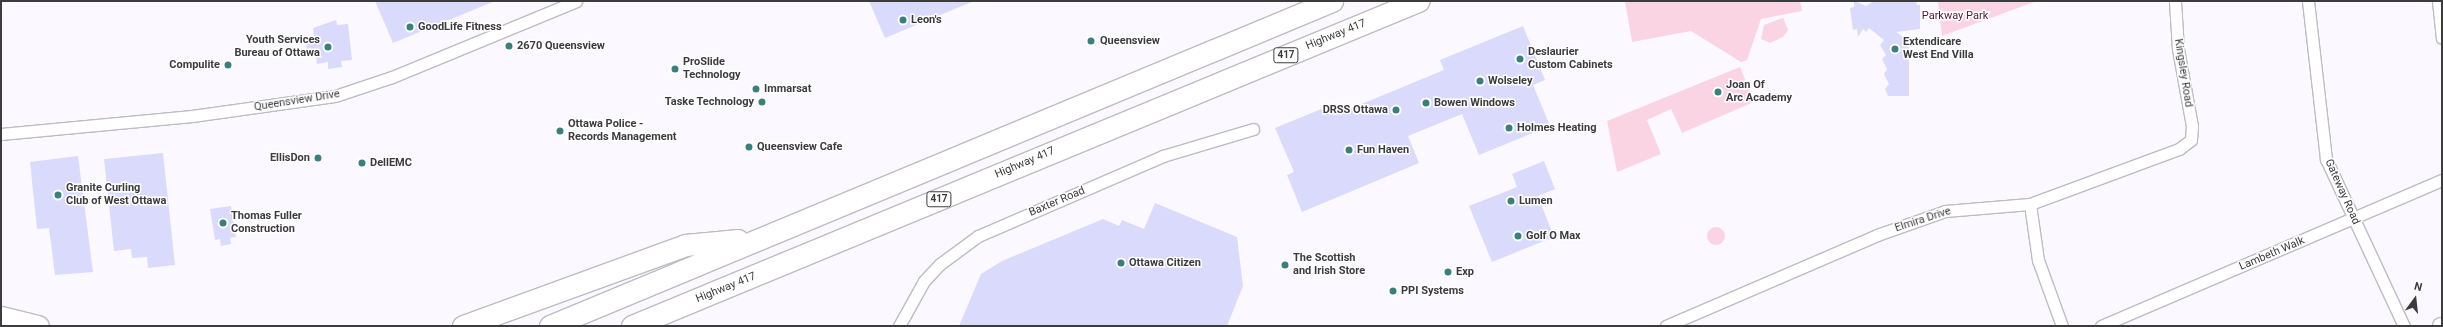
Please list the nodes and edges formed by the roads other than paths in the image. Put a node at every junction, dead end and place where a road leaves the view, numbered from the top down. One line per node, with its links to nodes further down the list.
1 (576, 1): 9 (street, Queensview Drive)
2 (1332, 1): 14 (highway)
3 (1418, 1): 15 (highway, Highway 417 / 417)
4 (2175, 1): 10 (street, Kingsley Road)
5 (2308, 1): 13 (street, Gateway Road)
6 (2438, 1): 7 (street)
7 (2442, 38)
8 (1253, 129): 22 (street, Baxter Road)
9 (1, 134)
10 (2188, 143): 12 (street, Elmira Drive)
11 (2442, 180): 13 (street, Lambeth Walk)
12 (2030, 204): 23 (street, Elmira Drive); 24 (street)
13 (2354, 220): 25 (street, Lambeth Walk); 26 (street, Gateway Road)
14 (761, 238): 18 (highway); 19 (highway)
15 (725, 289): 20 (highway, Highway 417 / 417); 21 (highway)
16 (1, 318): 17 (highway)
17 (38, 326)
18 (463, 326)
19 (550, 326)
20 (632, 326)
21 (654, 326)
22 (900, 326)
23 (1666, 326)
24 (2062, 326)
25 (2101, 326)
26 (2404, 326)

